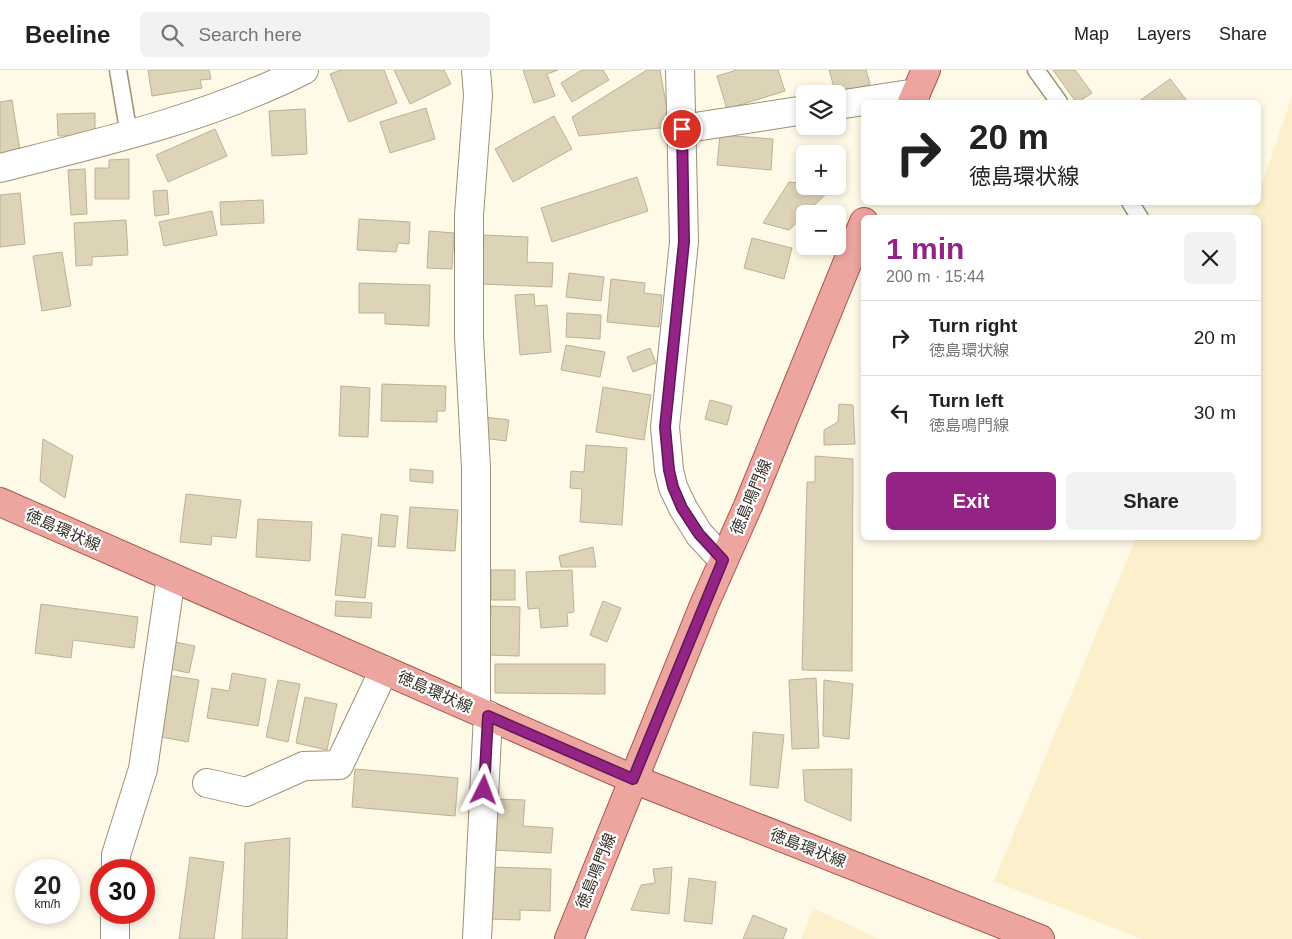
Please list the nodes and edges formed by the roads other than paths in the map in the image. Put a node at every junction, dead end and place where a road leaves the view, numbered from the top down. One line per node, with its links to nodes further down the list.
1 (118, 70): 13 (lane)
2 (304, 70): 13 (street)
3 (476, 70): 20 (street)
4 (680, 70): 12 (street)
5 (1036, 70): 9 (lane)
6 (918, 88): 8 (street)
7 (861, 100): 10 (street)
8 (862, 100)
9 (1058, 100)
10 (846, 103)
11 (796, 111): 12 (street)
12 (682, 129): 17 (street)
13 (129, 135): 14 (street)
14 (0, 168)
15 (861, 229): 17 (main road, 徳島鳴門線)
16 (0, 502): 18 (main road, 徳島環状線)
17 (723, 560): 21 (main road, 徳島鳴門線)
18 (171, 577): 19 (main road, 徳島環状線); 23 (street)
19 (384, 670): 20 (main road, 徳島環状線); 22 (street)
20 (482, 713): 21 (main road, 徳島環状線); 26 (street)
21 (633, 779): 27 (main road, 徳島鳴門線); 28 (main road, 徳島環状線)
22 (207, 783)
23 (116, 859)
24 (115, 924): 25 (street)
25 (115, 939)
26 (477, 939)
27 (569, 939)
28 (1040, 939)

